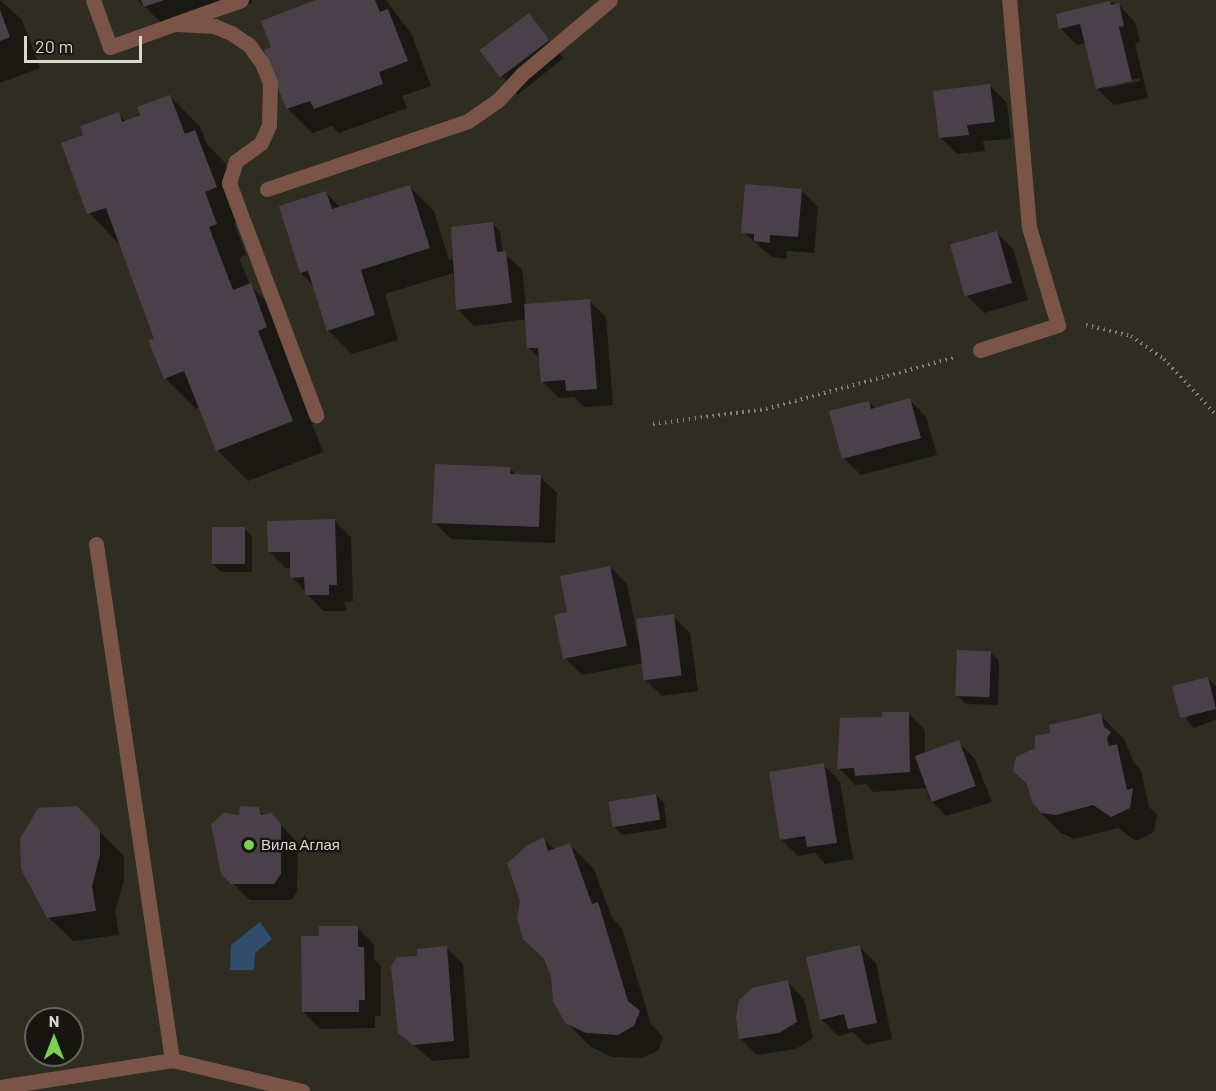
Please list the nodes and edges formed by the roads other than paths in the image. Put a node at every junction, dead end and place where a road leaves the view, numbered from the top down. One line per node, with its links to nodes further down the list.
1 (93, 0): 5 (street)
2 (241, 0): 5 (street)
3 (610, 0): 6 (street)
4 (1007, 0): 7 (street)
5 (177, 24): 8 (street)
6 (267, 189)
7 (980, 350)
8 (316, 415)
9 (96, 544): 10 (street)
10 (172, 1060): 11 (street); 12 (street)
11 (0, 1087)
12 (302, 1091)

